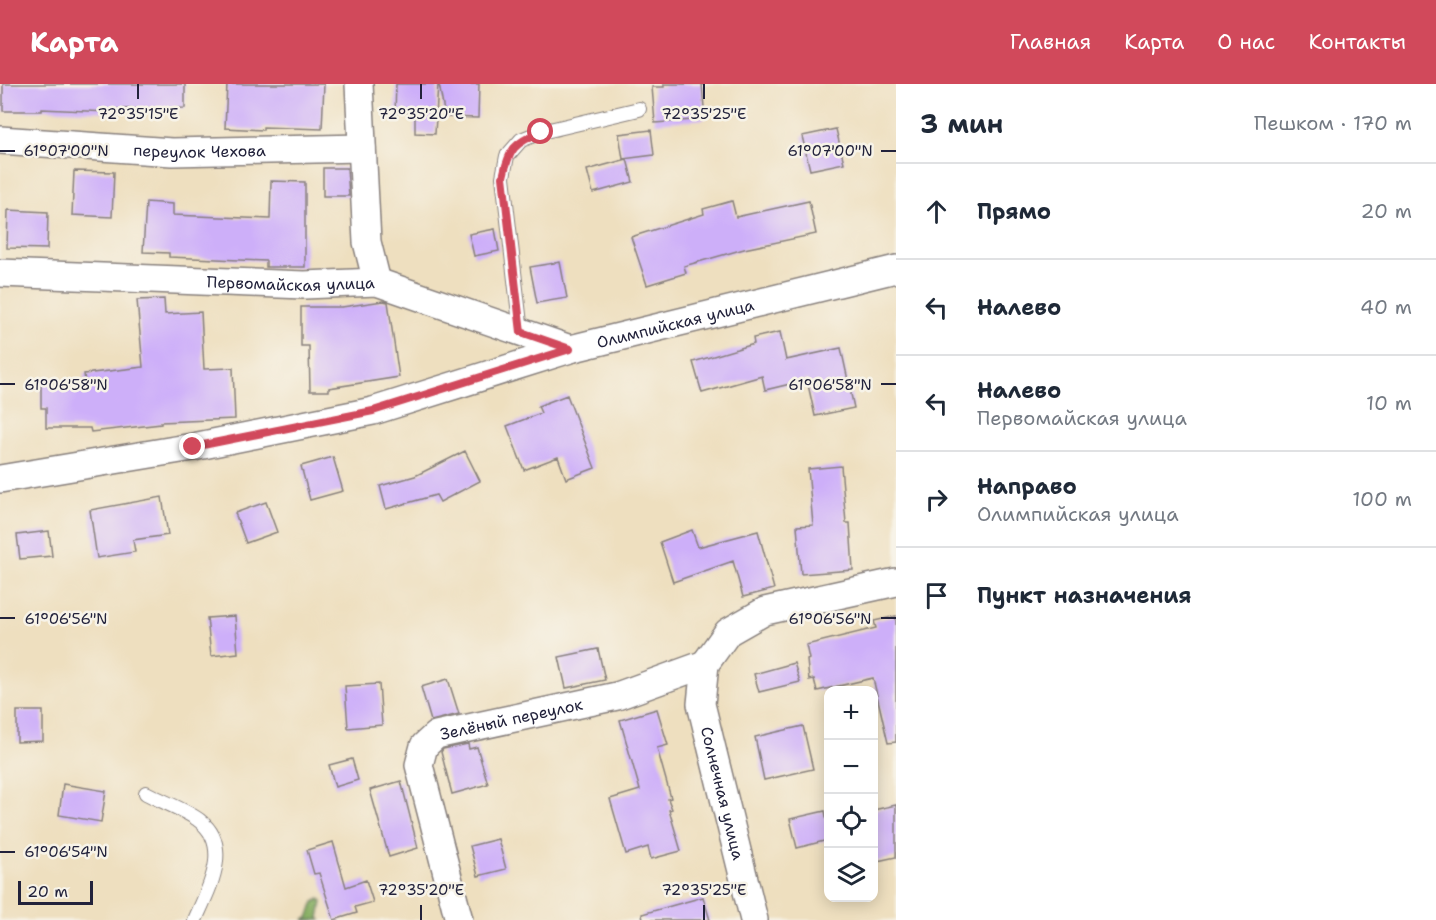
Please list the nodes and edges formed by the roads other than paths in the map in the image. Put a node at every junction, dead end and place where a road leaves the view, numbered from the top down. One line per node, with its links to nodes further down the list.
1 (359, 84): 4 (street)
2 (639, 109): 8 (lane)
3 (0, 140): 4 (street, переулок Чехова)
4 (362, 148): 7 (street)
5 (896, 269): 9 (street, Олимпийская улица)
6 (0, 273): 7 (street, Первомайская улица)
7 (377, 282): 8 (street, Первомайская улица)
8 (521, 332): 9 (street, Первомайская улица)
9 (570, 349): 10 (street, Олимпийская улица)
10 (0, 479)
11 (896, 582): 12 (street)
12 (705, 664): 15 (street, Зелёный переулок); 16 (street, Солнечная улица)
13 (146, 793): 14 (lane)
14 (195, 920)
15 (459, 920)
16 (754, 920)

